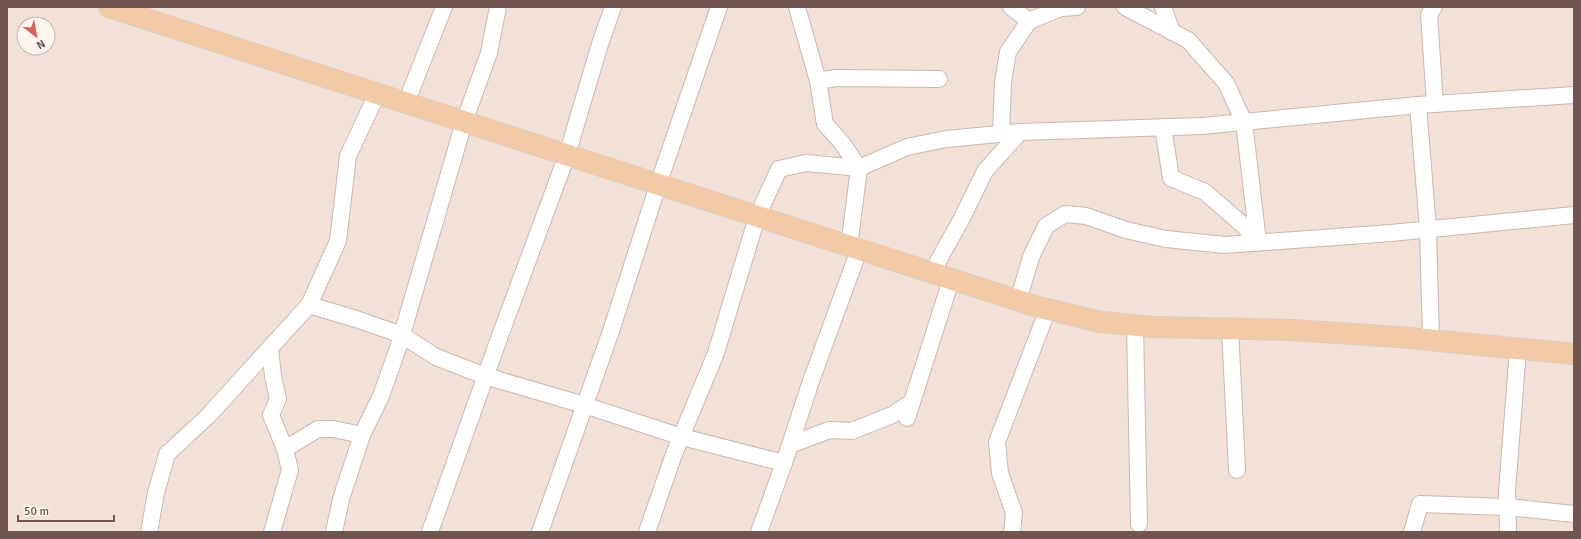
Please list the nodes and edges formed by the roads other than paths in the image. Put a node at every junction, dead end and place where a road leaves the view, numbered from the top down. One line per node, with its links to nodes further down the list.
1 (109, 7): 16 (main road)
2 (444, 7): 18 (street)
3 (498, 7): 21 (street)
4 (613, 7): 26 (street)
5 (719, 7): 28 (street)
6 (797, 7): 15 (street)
7 (1012, 7): 12 (street)
8 (1077, 7): 12 (street)
9 (1125, 7): 13 (street)
10 (1163, 7): 13 (street)
11 (1434, 7): 19 (street)
12 (1028, 21): 25 (street)
13 (1172, 32): 22 (street)
14 (939, 79): 15 (street)
15 (818, 82): 27 (street)
16 (376, 94): 18 (main road); 37 (street)
17 (1574, 95): 19 (street)
18 (406, 103): 21 (main road)
19 (1435, 104): 20 (street)
20 (1418, 105): 22 (street); 31 (street)
21 (464, 122): 26 (main road); 41 (street)
22 (1244, 122): 23 (street); 32 (street)
23 (1163, 127): 24 (street); 32 (street)
24 (1020, 132): 25 (street); 34 (street)
25 (1002, 133): 27 (street)
26 (567, 155): 28 (main road); 46 (street)
27 (859, 168): 30 (street); 33 (street)
28 (658, 185): 30 (main road); 48 (street)
29 (1574, 215): 31 (street)
30 (757, 217): 33 (main road); 51 (street)
31 (1428, 229): 32 (street); 42 (street)
32 (1258, 242): 36 (street)
33 (854, 249): 34 (main road); 52 (street)
34 (931, 274): 35 (main road)
35 (951, 280): 36 (main road); 47 (street)
36 (1018, 301): 38 (main road)
37 (309, 305): 41 (street); 43 (street)
38 (1048, 310): 39 (main road); 66 (street)
39 (1135, 325): 40 (main road); 58 (street)
40 (1230, 328): 42 (main road); 55 (street)
41 (402, 335): 46 (street); 50 (street)
42 (1431, 340): 44 (main road)
43 (270, 349): 53 (street); 59 (street)
44 (1518, 349): 45 (main road); 56 (street)
45 (1574, 354)
46 (485, 376): 48 (street); 62 (street)
47 (912, 402): 49 (street); 52 (street)
48 (584, 405): 51 (street); 63 (street)
49 (907, 418)
50 (362, 435): 53 (street); 61 (street)
51 (682, 437): 54 (street); 64 (street)
52 (790, 445): 54 (street)
53 (285, 449): 60 (street)
54 (784, 463): 65 (street)
55 (1237, 470)
56 (1508, 507): 57 (street); 67 (street); 68 (street)
57 (1574, 514)
58 (1139, 524)
59 (149, 532)
60 (272, 532)
61 (334, 532)
62 (430, 532)
63 (540, 532)
64 (647, 532)
65 (759, 532)
66 (1012, 532)
67 (1412, 532)
68 (1508, 532)

